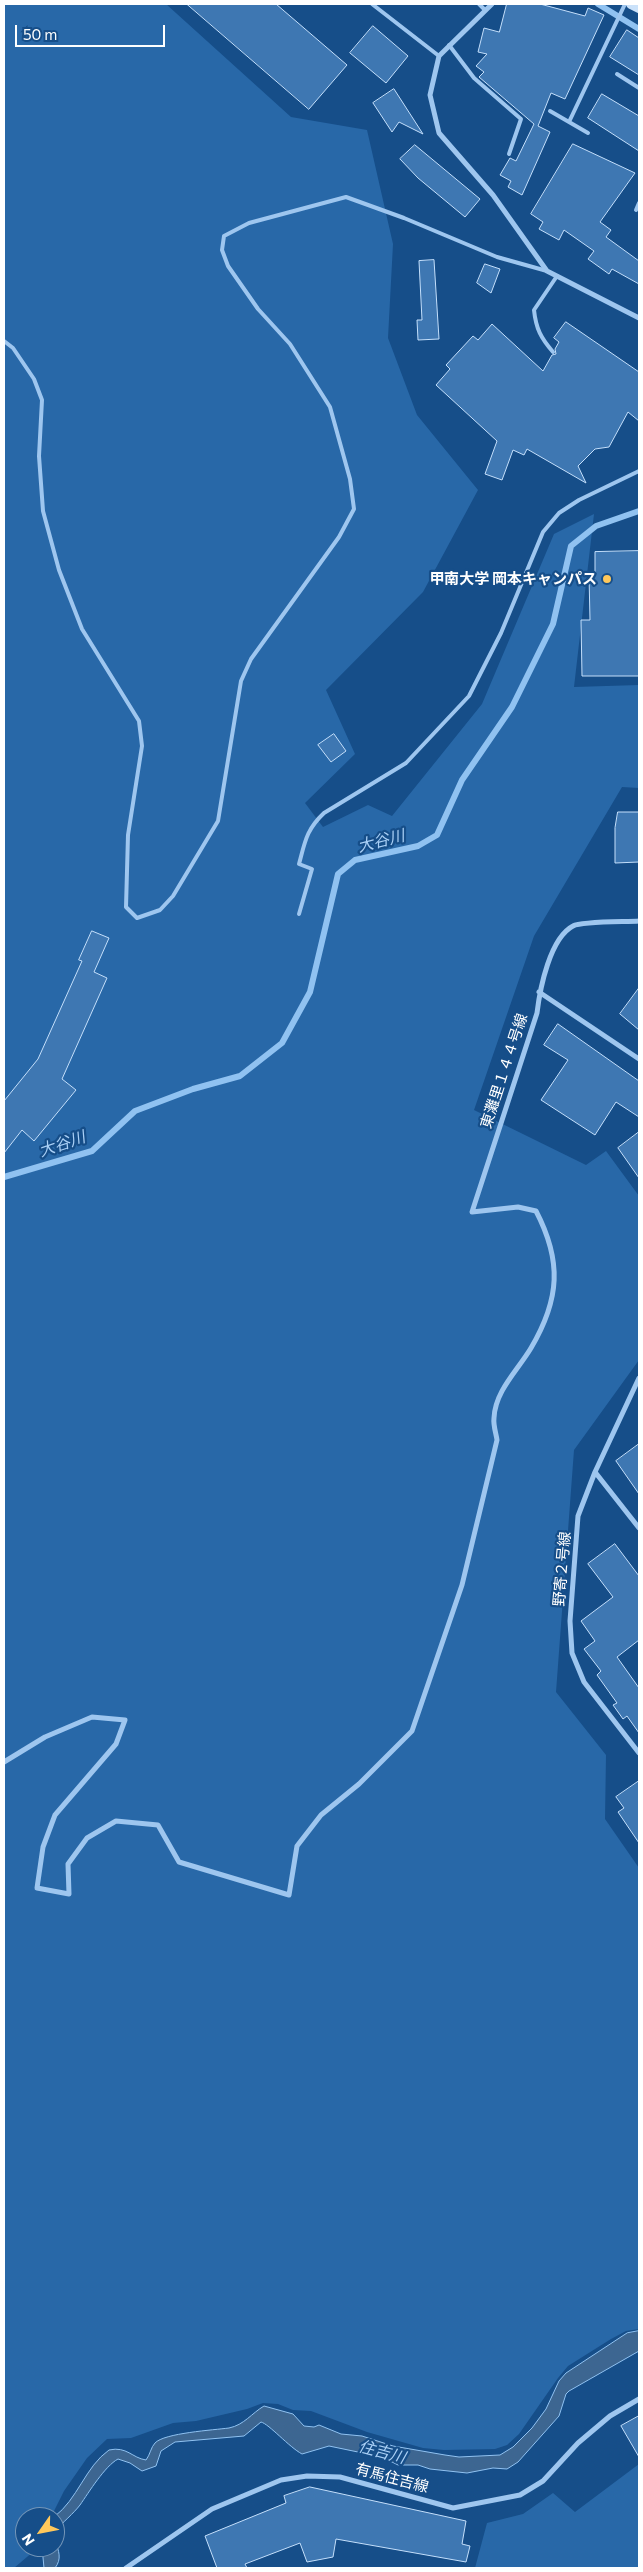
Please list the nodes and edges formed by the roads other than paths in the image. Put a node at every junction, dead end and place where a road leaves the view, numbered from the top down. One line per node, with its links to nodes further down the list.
1 (372, 4): 9 (lane)
2 (479, 4): 7 (lane)
3 (492, 4): 7 (street)
4 (625, 4): 13 (lane)
5 (631, 4): 6 (street)
6 (639, 8)
7 (485, 10): 8 (street)
8 (449, 45): 9 (street); 15 (lane)
9 (439, 56): 18 (street)
10 (617, 74): 11 (lane)
11 (639, 88)
12 (550, 111): 13 (lane)
13 (569, 122): 14 (lane)
14 (588, 133)
15 (509, 154)
16 (639, 203): 17 (lane)
17 (636, 210)
18 (547, 271): 19 (street); 21 (lane)
19 (557, 276): 20 (street); 22 (lane)
20 (639, 318)
21 (4, 341)
22 (553, 352)
23 (639, 471): 24 (lane)
24 (299, 914)
25 (639, 921): 26 (street, 東灘里１４４号線)
26 (540, 992): 27 (street); 32 (street, 東灘里１４４号線)
27 (639, 1058)
28 (639, 1378): 29 (street, 野寄２号線)
29 (595, 1472): 30 (street); 31 (street, 野寄２号線)
30 (639, 1528)
31 (639, 1753)
32 (4, 1762)
33 (639, 2399): 34 (street, 有馬住吉線)
34 (126, 2568)

